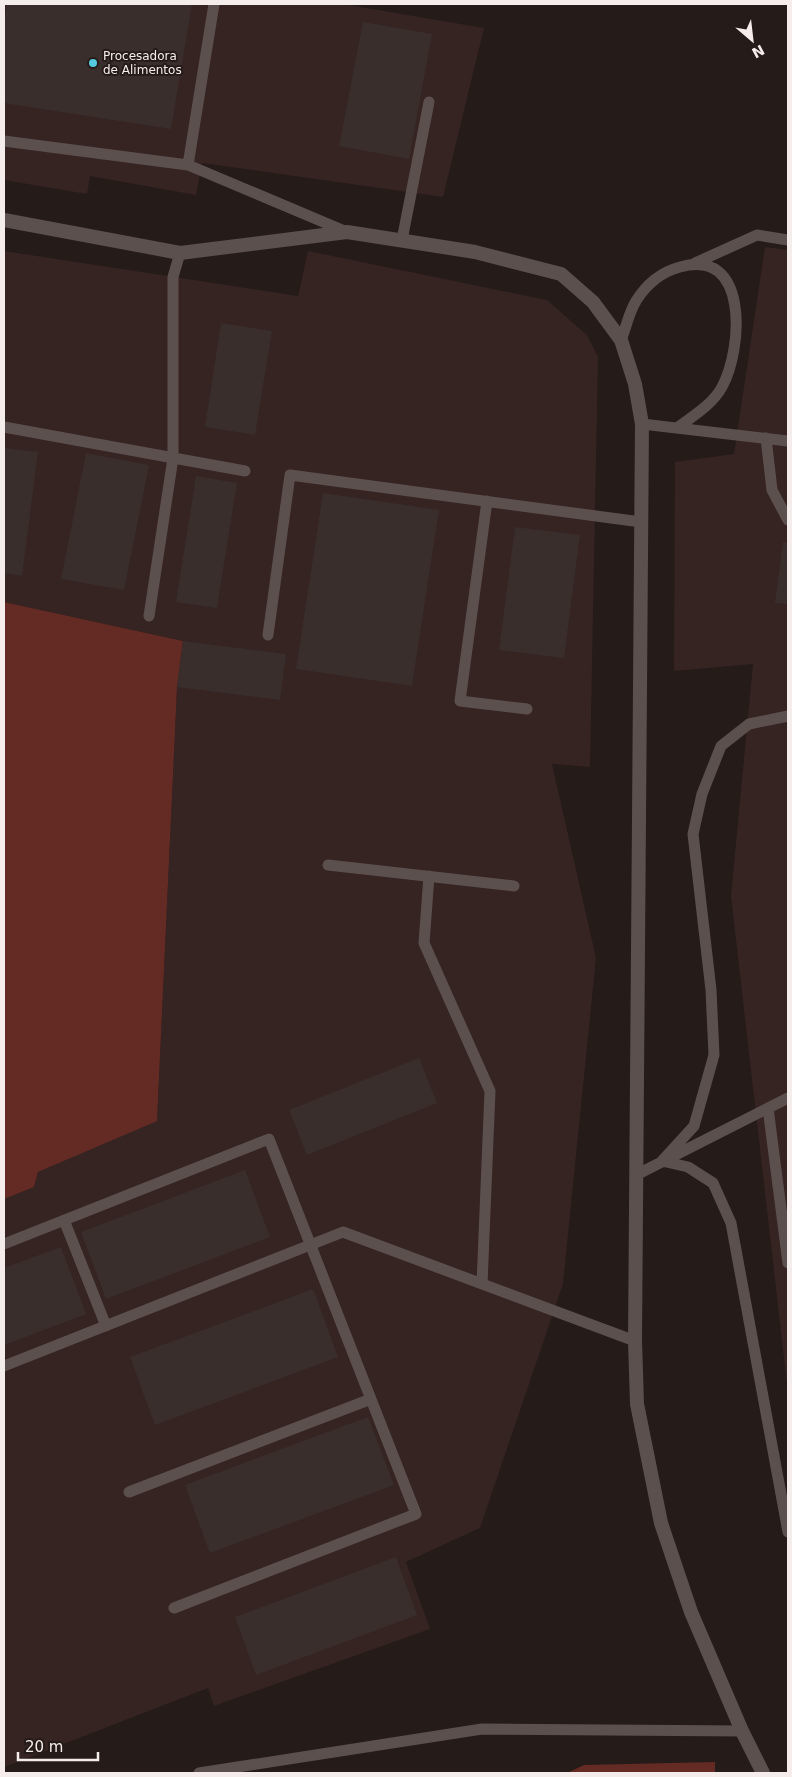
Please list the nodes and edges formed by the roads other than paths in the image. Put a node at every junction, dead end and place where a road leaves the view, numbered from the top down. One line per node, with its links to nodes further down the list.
1 (214, 4): 4 (lane)
2 (429, 102): 7 (lane)
3 (4, 141): 4 (lane)
4 (188, 165): 6 (lane)
5 (4, 220): 9 (street)
6 (347, 232): 7 (street); 9 (street)
7 (402, 240): 11 (street)
8 (788, 240): 10 (lane)
9 (180, 253): 17 (lane)
10 (694, 263): 11 (lane); 14 (lane)
11 (621, 340): 12 (street)
12 (642, 424): 14 (lane); 21 (street)
13 (4, 427): 17 (lane)
14 (677, 428): 15 (lane)
15 (766, 438): 16 (lane); 20 (lane)
16 (788, 441)
17 (173, 458): 18 (lane); 22 (lane)
18 (245, 471)
19 (487, 501): 21 (lane); 23 (lane); 24 (lane)
20 (788, 520)
21 (641, 522): 32 (street)
22 (149, 616)
23 (268, 635)
24 (527, 709)
25 (788, 716): 31 (lane)
26 (328, 865): 27 (lane)
27 (429, 876): 28 (lane); 37 (lane)
28 (514, 886)
29 (788, 1098): 30 (lane)
30 (768, 1108): 31 (lane); 36 (lane)
31 (662, 1162): 32 (lane); 43 (lane)
32 (636, 1175): 39 (street)
33 (64, 1220): 34 (lane); 35 (lane); 38 (lane)
34 (4, 1244)
35 (311, 1245): 37 (lane); 38 (lane); 41 (lane)
36 (788, 1263)
37 (482, 1284): 39 (lane)
38 (106, 1326): 40 (lane)
39 (635, 1341): 45 (street)
40 (4, 1366)
41 (371, 1399): 42 (lane); 44 (lane)
42 (129, 1492)
43 (788, 1532)
44 (174, 1608)
45 (742, 1731): 46 (lane); 47 (street)
46 (199, 1773)
47 (763, 1773)

